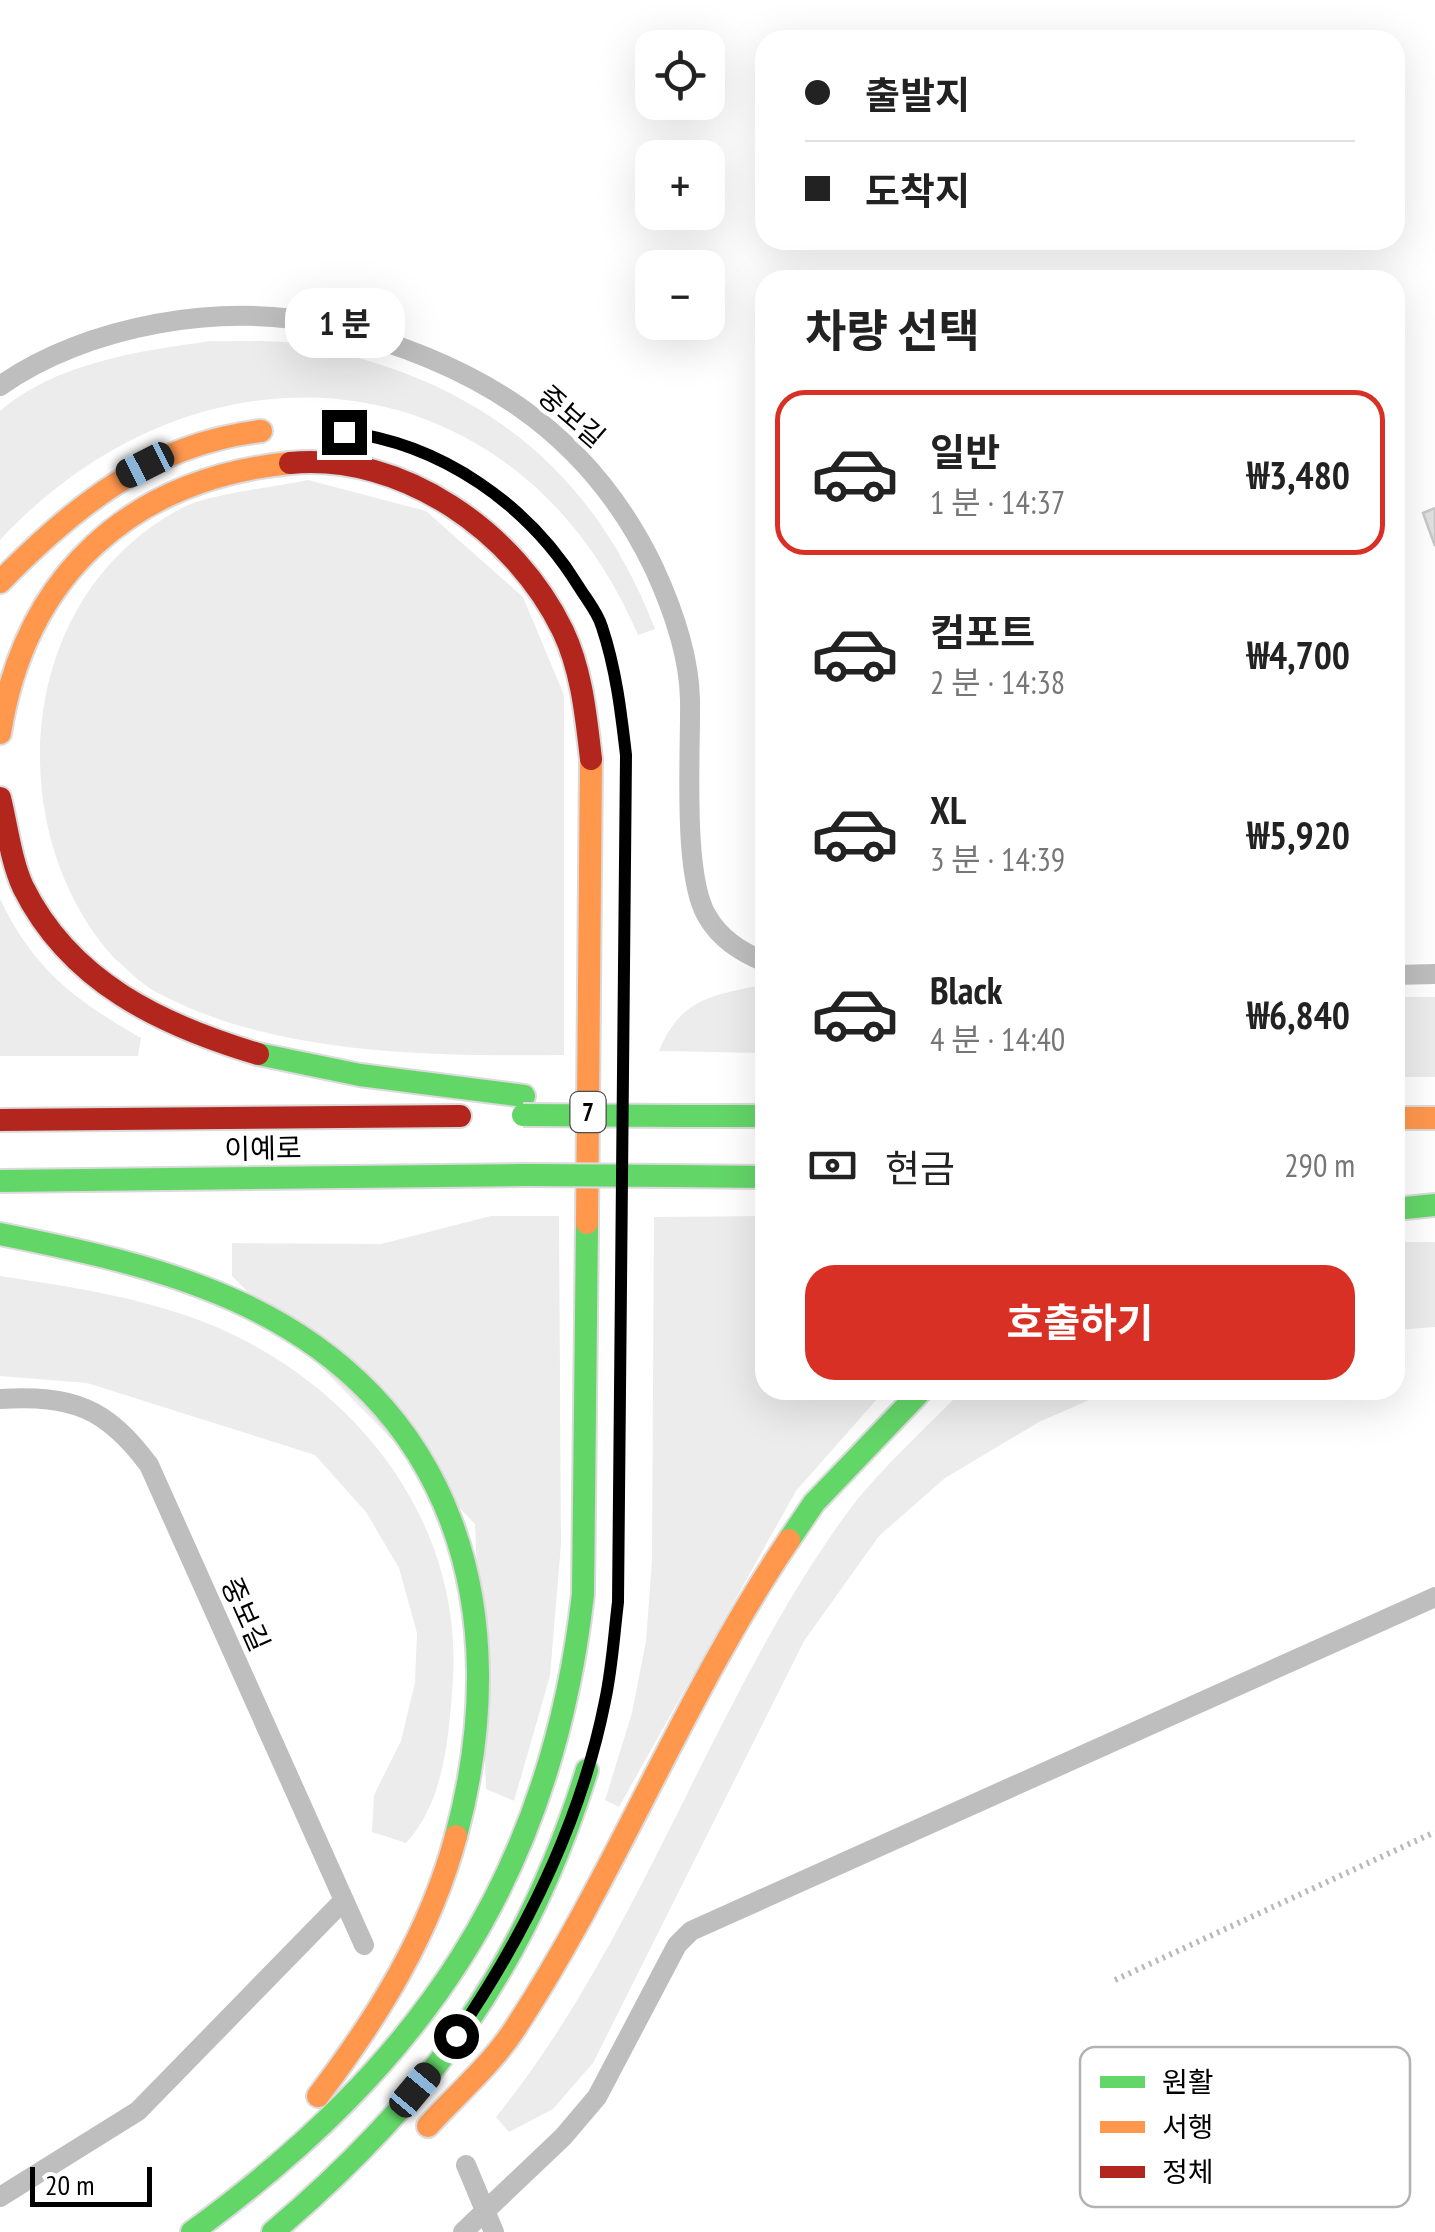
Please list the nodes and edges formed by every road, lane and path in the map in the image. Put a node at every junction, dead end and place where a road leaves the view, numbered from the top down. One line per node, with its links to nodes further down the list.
1 (0, 386): 6 (lane, 중보길)
2 (277, 430): 3 (highway)
3 (0, 582)
4 (0, 733): 35 (highway, 7)
5 (0, 798): 10 (highway, 7)
6 (755, 958)
7 (1405, 974): 8 (lane)
8 (1435, 974)
9 (623, 1090): 18 (highway)
10 (524, 1106): 11 (highway, 7, bridge); 14 (highway, 이예로)
11 (755, 1116)
12 (1405, 1118): 13 (highway)
13 (1435, 1118)
14 (0, 1120)
15 (755, 1177): 16 (highway, 이예로, bridge)
16 (0, 1181)
17 (1435, 1205): 19 (highway)
18 (622, 1208)
19 (1405, 1208)
20 (0, 1234): 34 (highway)
21 (0, 1399): 26 (lane, 중보길)
22 (912, 1400): 29 (highway)
23 (1435, 1597): 33 (lane)
24 (592, 1750): 36 (highway)
25 (1435, 1832): 28 (path)
26 (344, 1900): 27 (lane, 중보길); 32 (lane)
27 (364, 1945)
28 (1115, 1980)
29 (407, 2145)
30 (466, 2165): 33 (lane)
31 (354, 2192): 37 (highway)
32 (0, 2197)
33 (485, 2212): 38 (lane); 39 (lane)
34 (182, 2232)
35 (192, 2232)
36 (273, 2232)
37 (298, 2232)
38 (464, 2232)
39 (494, 2232)

